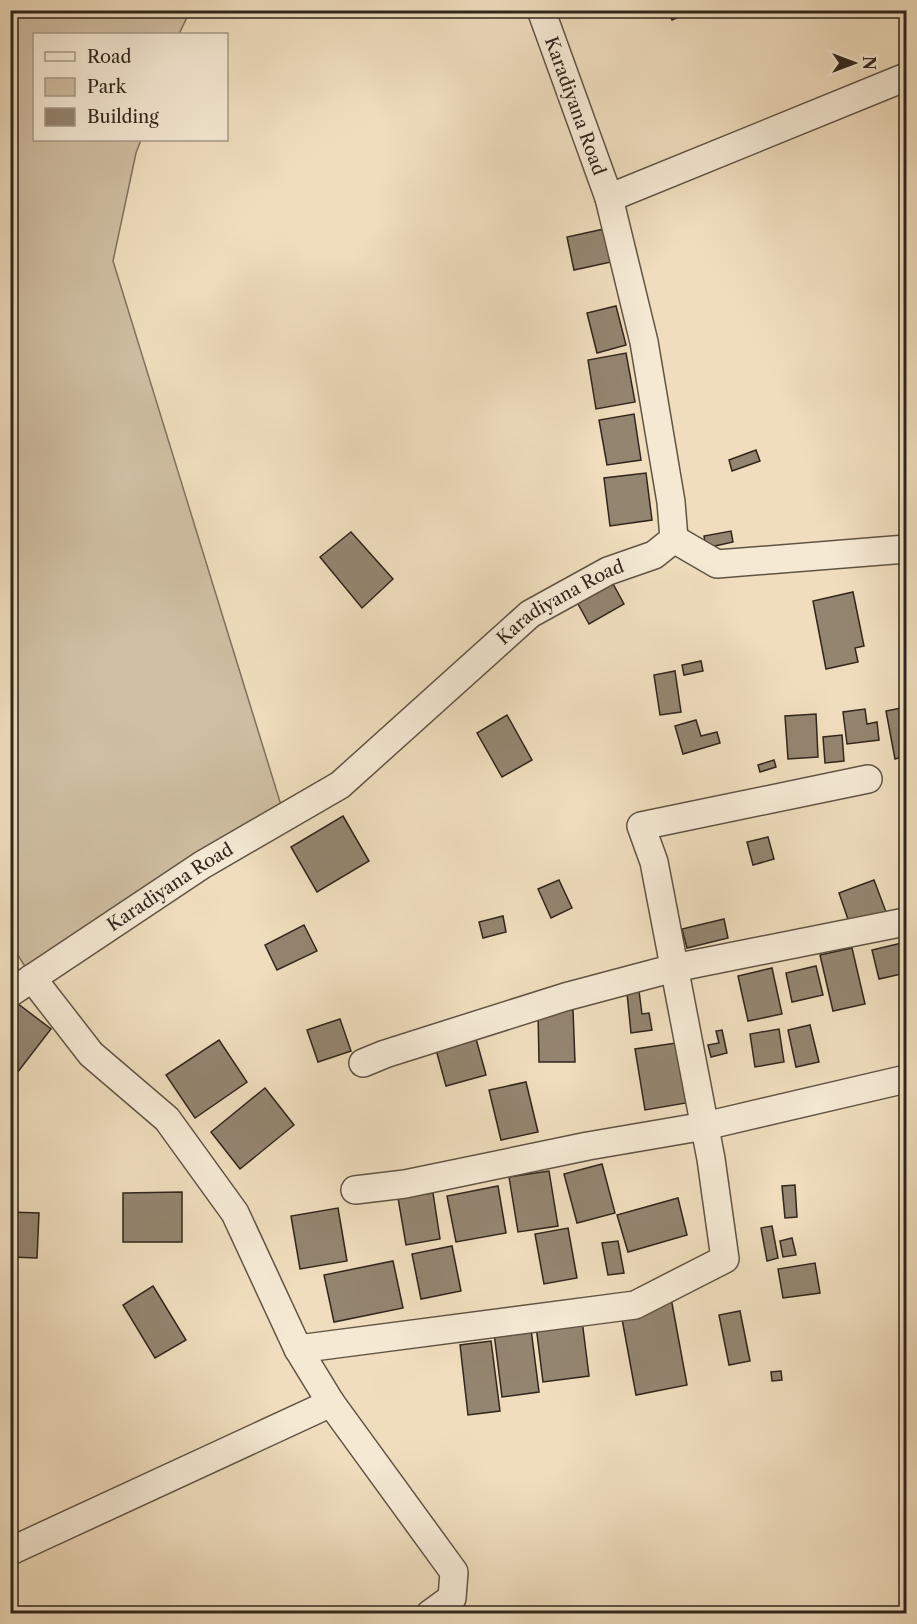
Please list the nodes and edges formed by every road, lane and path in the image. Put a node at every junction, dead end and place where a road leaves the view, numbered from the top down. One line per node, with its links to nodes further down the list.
1 (541, 10): 3 (street, Karadiyana Road)
2 (906, 77): 3 (street)
3 (609, 198): 4 (street, Karadiyana Road)
4 (674, 539): 5 (street); 9 (street, Karadiyana Road)
5 (906, 549)
6 (868, 779): 8 (street)
7 (905, 922): 8 (street)
8 (674, 968): 10 (street); 12 (street)
9 (21, 985): 14 (street)
10 (363, 1063)
11 (906, 1086): 12 (street)
12 (705, 1126): 13 (street); 14 (street)
13 (355, 1190)
14 (298, 1349): 15 (street)
15 (331, 1403): 16 (street); 17 (street)
16 (14, 1550)
17 (430, 1614)

